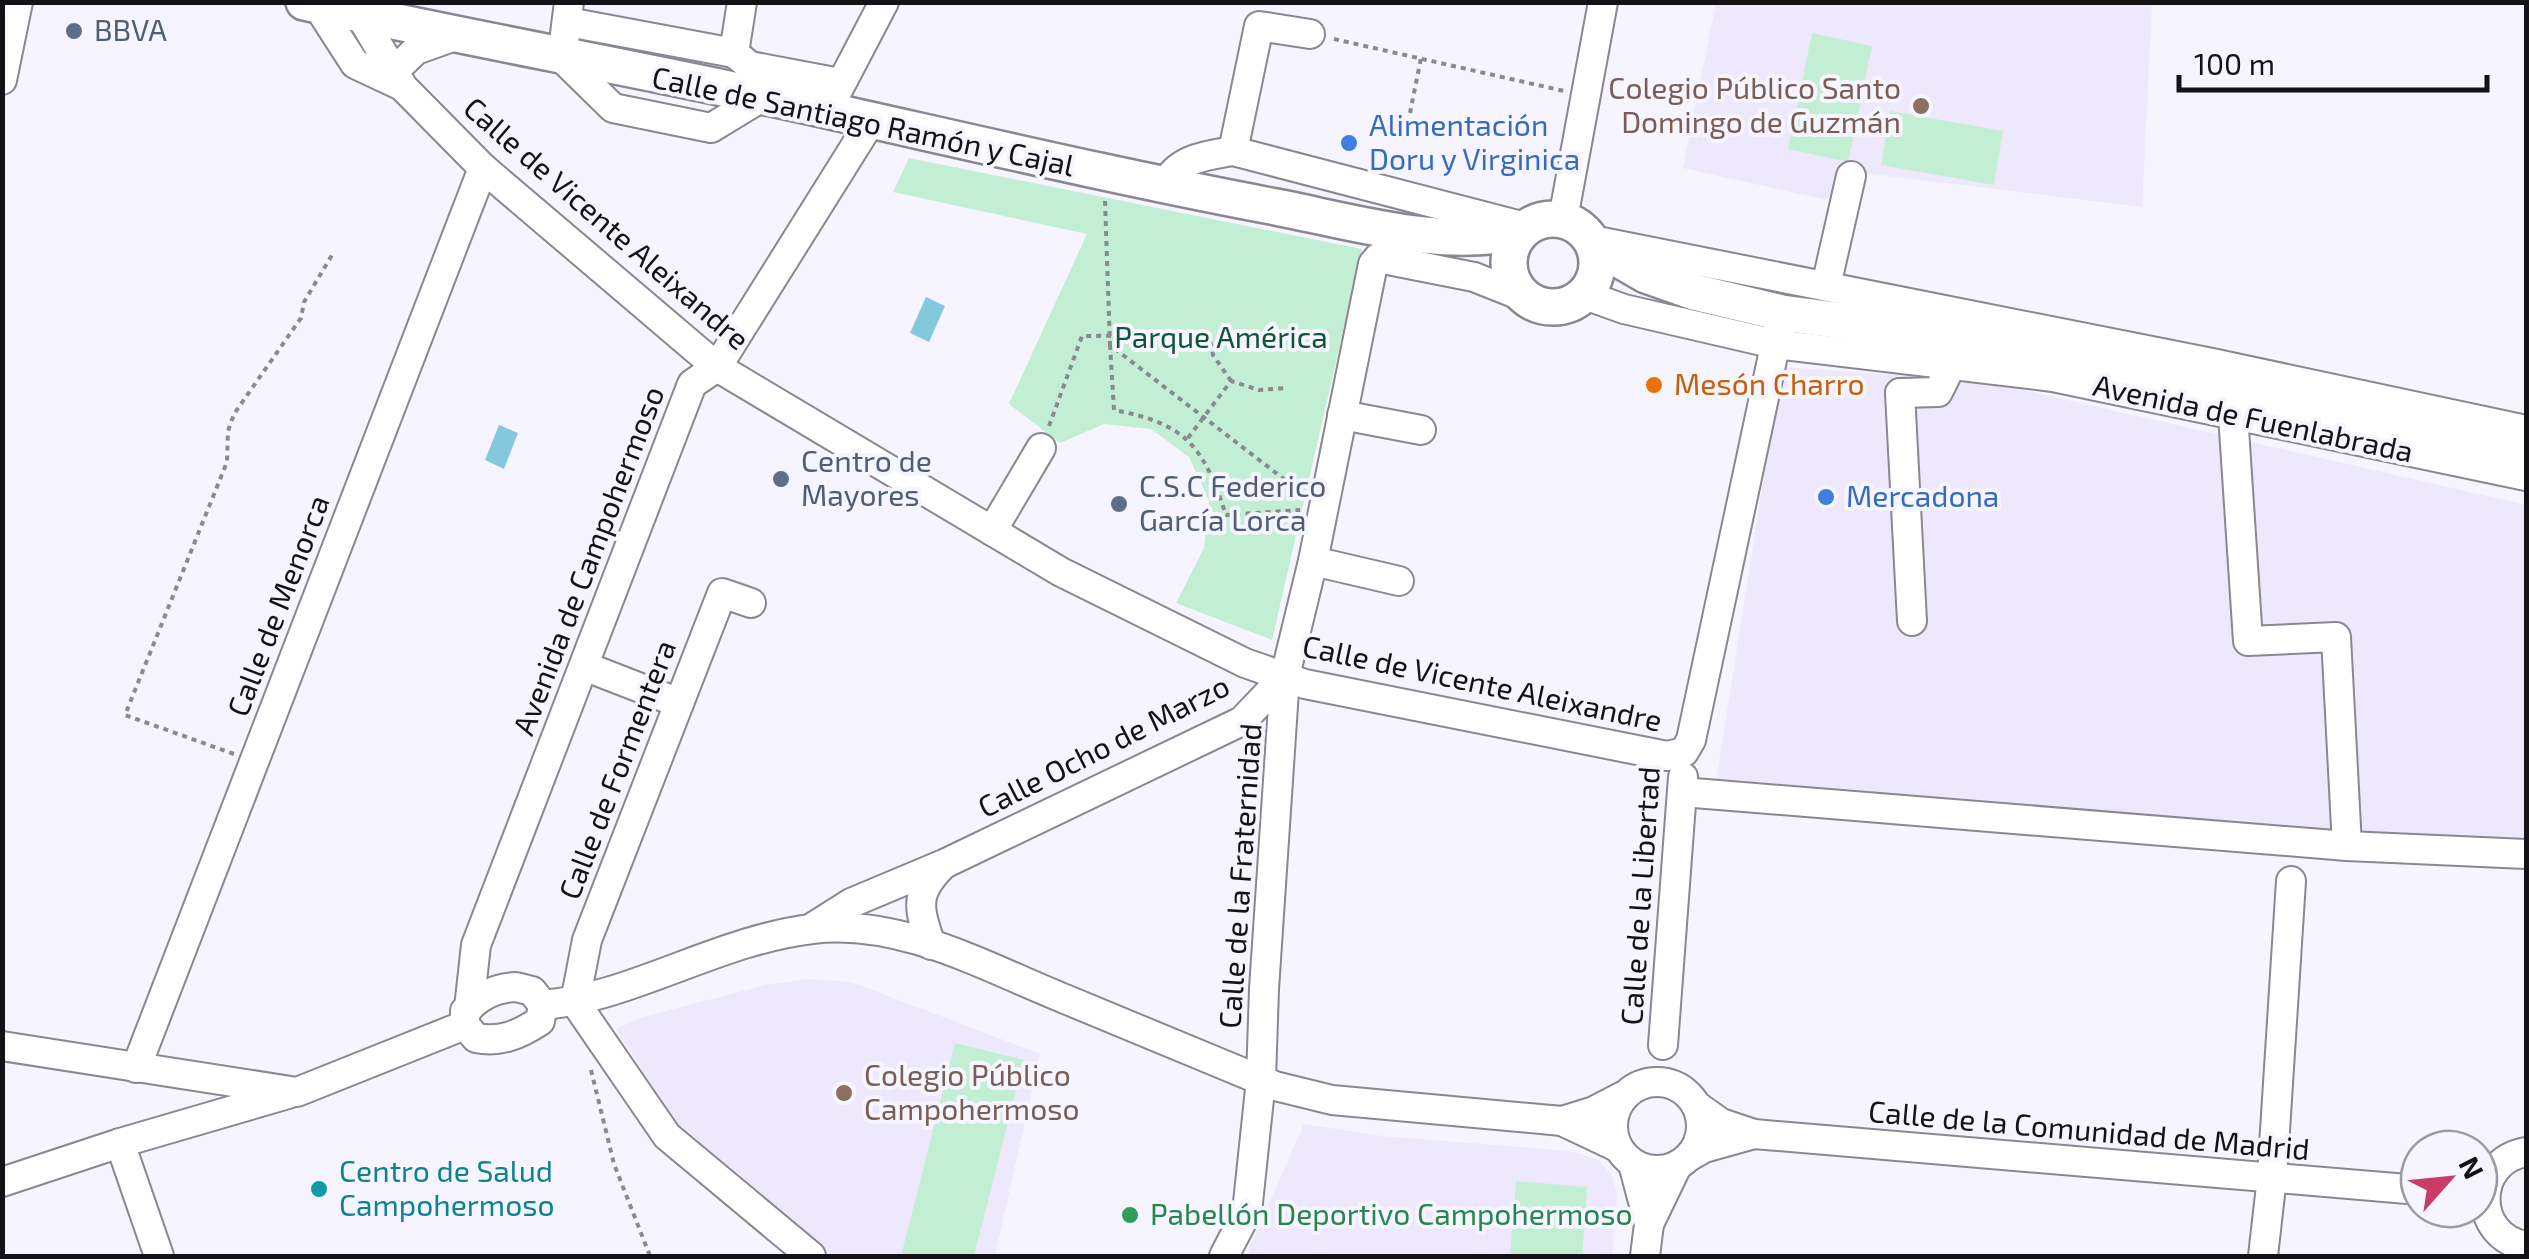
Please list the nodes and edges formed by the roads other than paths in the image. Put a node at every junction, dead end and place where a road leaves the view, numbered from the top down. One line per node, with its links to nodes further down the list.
1 (18, 2): 13 (street)
2 (742, 2): 10 (street)
3 (884, 2): 16 (street)
4 (1603, 2): 27 (street)
5 (311, 3): 7 (main road, Calle de Santiago Ramón y Cajal); 14 (street, Calle de Vicente Aleixandre)
6 (568, 12): 10 (street); 11 (street)
7 (360, 15): 9 (main road, Calle de Santiago Ramón y Cajal); 14 (street, Calle de Vicente Aleixandre)
8 (1310, 34): 21 (street)
9 (455, 36): 11 (main road, Calle de Santiago Ramón y Cajal); 14 (street)
10 (734, 53): 16 (street)
11 (562, 58): 12 (main road, Calle de Santiago Ramón y Cajal); 18 (street)
12 (638, 72): 15 (main road, Calle de Santiago Ramón y Cajal); 18 (street)
13 (2, 80)
14 (398, 80): 22 (street, Calle de Vicente Aleixandre)
15 (699, 84): 17 (main road, Calle de Santiago Ramón y Cajal); 20 (street)
16 (834, 96): 17 (main road, Calle de Santiago Ramón y Cajal); 19 (main road, Calle de Santiago Ramón y Cajal)
17 (762, 97): 20 (street)
18 (628, 111): 20 (street)
19 (871, 121): 24 (main road, Calle de Santiago Ramón y Cajal); 35 (street, Avenida de Campohermoso)
20 (698, 125)
21 (1233, 151): 24 (street); 25 (street)
22 (483, 168): 35 (street, Calle de Vicente Aleixandre); 65 (street, Calle de Menorca)
23 (1851, 176): 28 (street)
24 (1164, 186): 26 (main road, Calle de Santiago Ramón y Cajal)
25 (1524, 228): 26 (main road, Calle de Santiago Ramón y Cajal); 27 (main road); 29 (main road)
26 (1413, 232): 29 (main road, Calle de Santiago Ramón y Cajal)
27 (1582, 235): 28 (street); 30 (main road); 31 (main road)
28 (1826, 286): 33 (street)
29 (1516, 287): 31 (main road); 38 (street, Calle de la Fraternidad)
30 (1694, 292): 31 (main road); 32 (main road)
31 (1586, 293): 32 (street)
32 (1778, 328): 33 (main road); 34 (street); 52 (street, Calle de Vicente Aleixandre)
33 (1976, 349): 34 (street); 36 (street); 37 (street, Avenida de Fuenlabrada); 40 (street, Avenida de Fuenlabrada); 42 (main road, Avenida de Fuenlabrada)
34 (1862, 354): 36 (street)
35 (717, 367): 44 (street, Calle de Vicente Aleixandre); 49 (street, Avenida de Campohermoso)
36 (1900, 393): 48 (street)
37 (2233, 414): 43 (street, Avenida de Fuenlabrada); 54 (street)
38 (1342, 415): 39 (street); 45 (street, Calle de la Fraternidad)
39 (1422, 430)
40 (2526, 430)
41 (1042, 448): 44 (street)
42 (2526, 453)
43 (2526, 476)
44 (992, 530): 50 (street, Calle de Vicente Aleixandre)
45 (1312, 561): 46 (street); 50 (street, Calle de la Fraternidad)
46 (1399, 581)
47 (751, 603): 51 (street, Calle de Formentera)
48 (1912, 621)
49 (584, 666): 51 (street); 62 (street, Avenida de Campohermoso)
50 (1285, 676): 52 (street, Calle de Vicente Aleixandre); 56 (street, Calle Ocho de Marzo); 66 (street, Calle de la Fraternidad)
51 (679, 703): 60 (street, Calle de Formentera)
52 (1684, 752): 53 (street, Calle de la Libertad)
53 (1682, 792): 54 (street); 63 (street, Calle de la Libertad)
54 (2347, 846): 55 (street)
55 (2526, 854)
56 (944, 864): 58 (street, Calle Ocho de Marzo); 59 (street)
57 (2292, 880): 78 (street)
58 (809, 929): 59 (street); 60 (street)
59 (931, 946): 66 (street)
60 (575, 1002): 61 (street); 84 (street)
61 (544, 1005): 62 (street); 62 (street)
62 (467, 1016): 69 (street)
63 (1663, 1045): 67 (street, Calle de la Libertad); 68 (street, Calle de la Libertad)
64 (2, 1046): 65 (street)
65 (136, 1068): 69 (street)
66 (1261, 1080): 71 (street); 85 (street, Calle de la Fraternidad)
67 (1675, 1085): 68 (street); 70 (street)
68 (1630, 1091): 71 (street); 75 (street)
69 (296, 1092): 74 (street)
70 (1697, 1106): 72 (street, Calle de la Comunidad de Madrid); 76 (street)
71 (1562, 1121): 75 (street)
72 (1754, 1134): 76 (street, Calle de la Comunidad de Madrid); 78 (street, Calle de la Comunidad de Madrid)
73 (2526, 1134): 77 (street)
74 (120, 1143): 79 (street); 83 (street)
75 (1625, 1155): 76 (street); 81 (street)
76 (1684, 1161): 81 (street)
77 (2502, 1164): 82 (street)
78 (2272, 1177): 80 (street, Calle de la Comunidad de Madrid); 87 (street)
79 (2, 1182)
80 (2399, 1188)
81 (1649, 1224): 86 (street)
82 (2516, 1243)
83 (159, 1256)
84 (811, 1256)
85 (1224, 1256)
86 (1645, 1256)
87 (2263, 1256)

